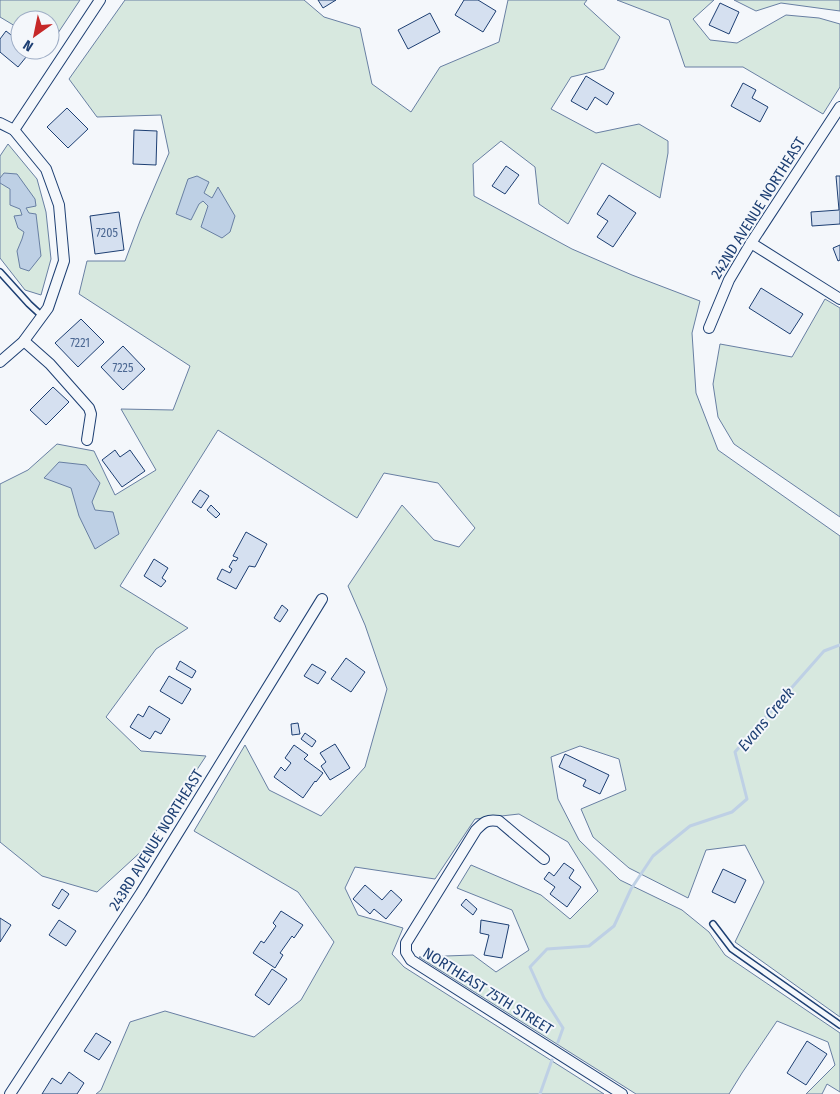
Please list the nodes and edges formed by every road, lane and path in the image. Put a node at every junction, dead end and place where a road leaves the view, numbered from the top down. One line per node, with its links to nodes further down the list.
1 (100, 0): 4 (street)
2 (840, 107): 5 (street, 242ND AVENUE NORTHEAST)
3 (0, 123): 4 (street)
4 (14, 130): 8 (street)
5 (751, 243): 7 (street); 9 (street, 242ND AVENUE NORTHEAST)
6 (0, 272): 8 (lane)
7 (840, 298)
8 (42, 316): 10 (street)
9 (709, 328)
10 (24, 341): 11 (street); 12 (street)
11 (0, 362)
12 (87, 440)
13 (322, 598): 17 (street, 243RD AVENUE NORTHEAST)
14 (544, 859): 18 (street, NORTHEAST 75TH STREET)
15 (713, 924): 16 (lane)
16 (840, 1025)
17 (10, 1094)
18 (622, 1094)

